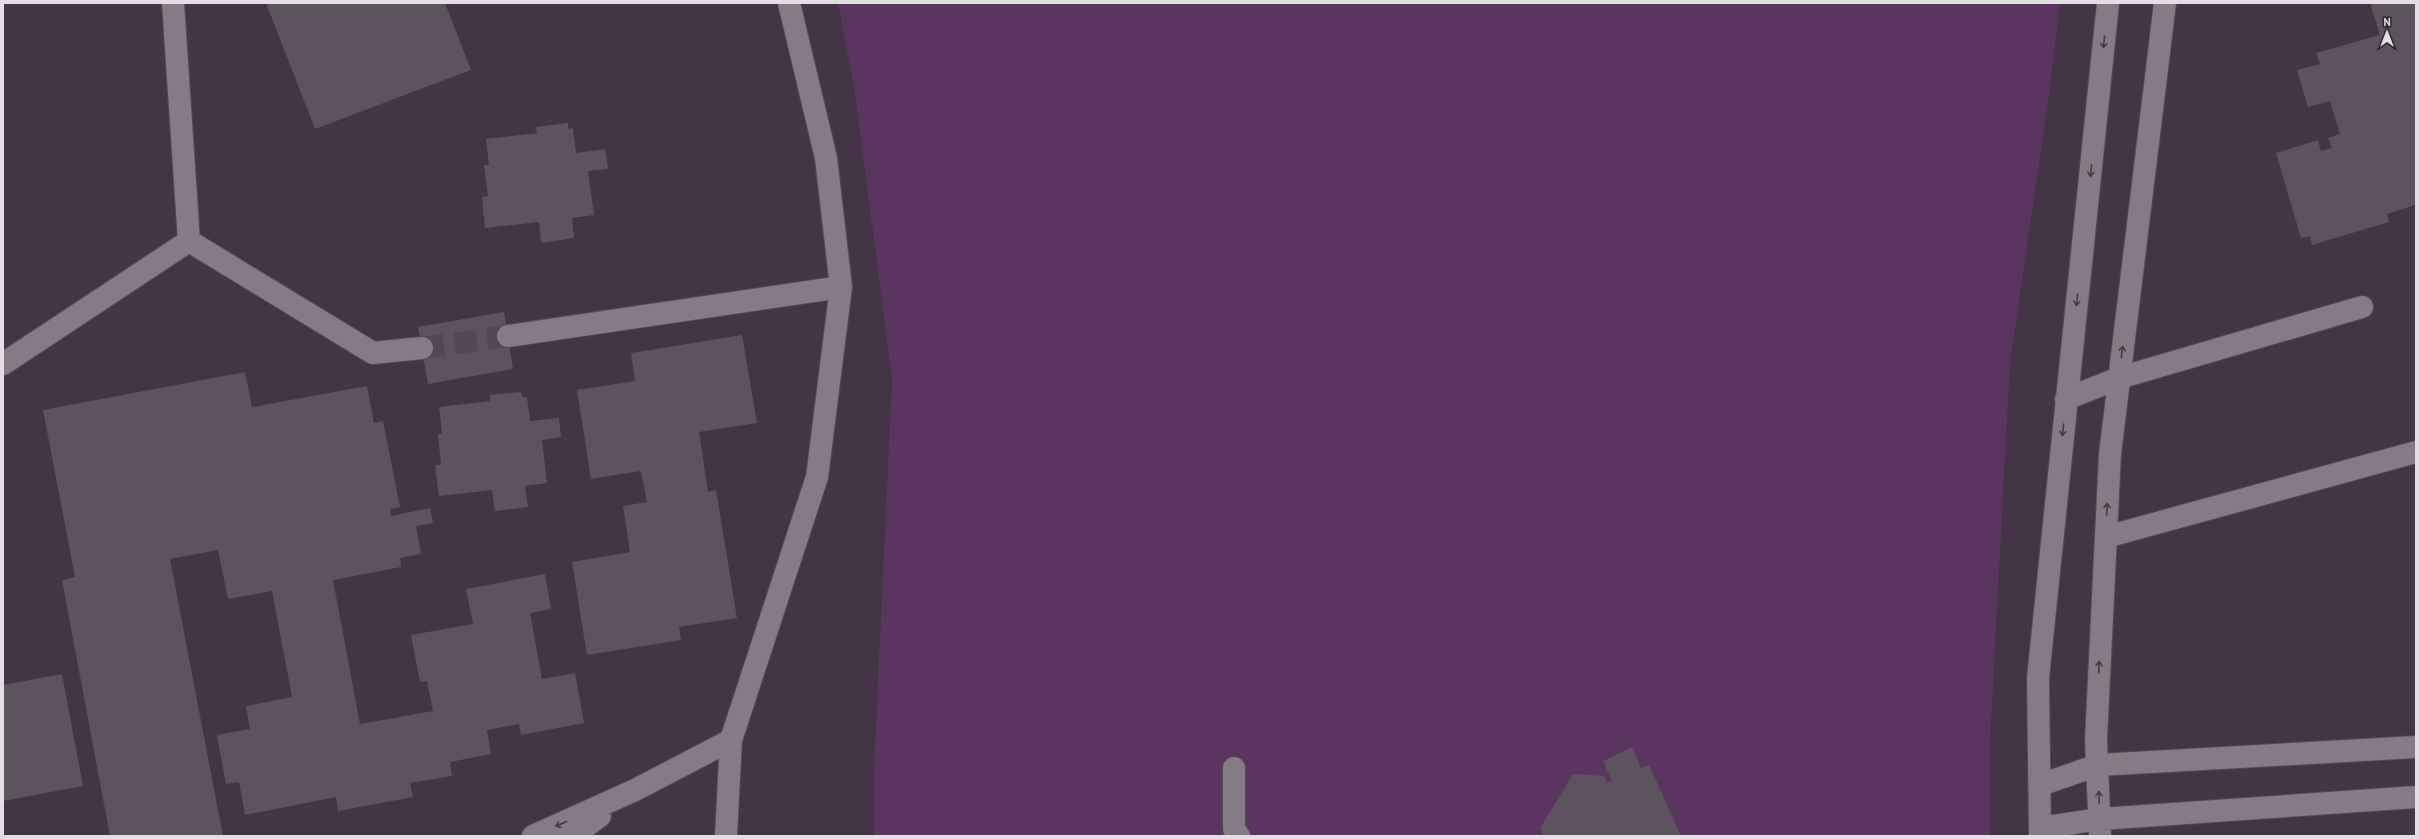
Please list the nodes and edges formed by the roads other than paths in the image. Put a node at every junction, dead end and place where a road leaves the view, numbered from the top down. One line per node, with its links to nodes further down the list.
1 (173, 3): 5 (lane)
2 (789, 3): 6 (lane)
3 (2108, 3): 12 (lane, one-way to 12)
4 (2165, 3): 11 (lane, one-way to 4)
5 (189, 241): 9 (lane); 10 (lane)
6 (841, 287): 8 (lane); 15 (lane)
7 (2362, 307): 11 (lane)
8 (508, 336)
9 (422, 348)
10 (3, 364)
11 (2119, 378): 12 (lane); 14 (lane, one-way to 11)
12 (2066, 399): 19 (lane, one-way to 19)
13 (2416, 452): 14 (lane)
14 (2106, 537): 17 (lane, one-way to 14)
15 (731, 740): 20 (lane); 26 (lane)
16 (2416, 747): 17 (lane)
17 (2098, 765): 19 (lane); 22 (lane, one-way to 17)
18 (1234, 768): 27 (lane)
19 (2040, 785): 23 (lane)
20 (635, 790): 24 (lane, one-way to 24); 25 (lane)
21 (2416, 797): 22 (lane)
22 (2100, 827): 23 (lane)
23 (2040, 832)
24 (533, 836)
25 (573, 836)
26 (726, 836)
27 (1239, 836)

